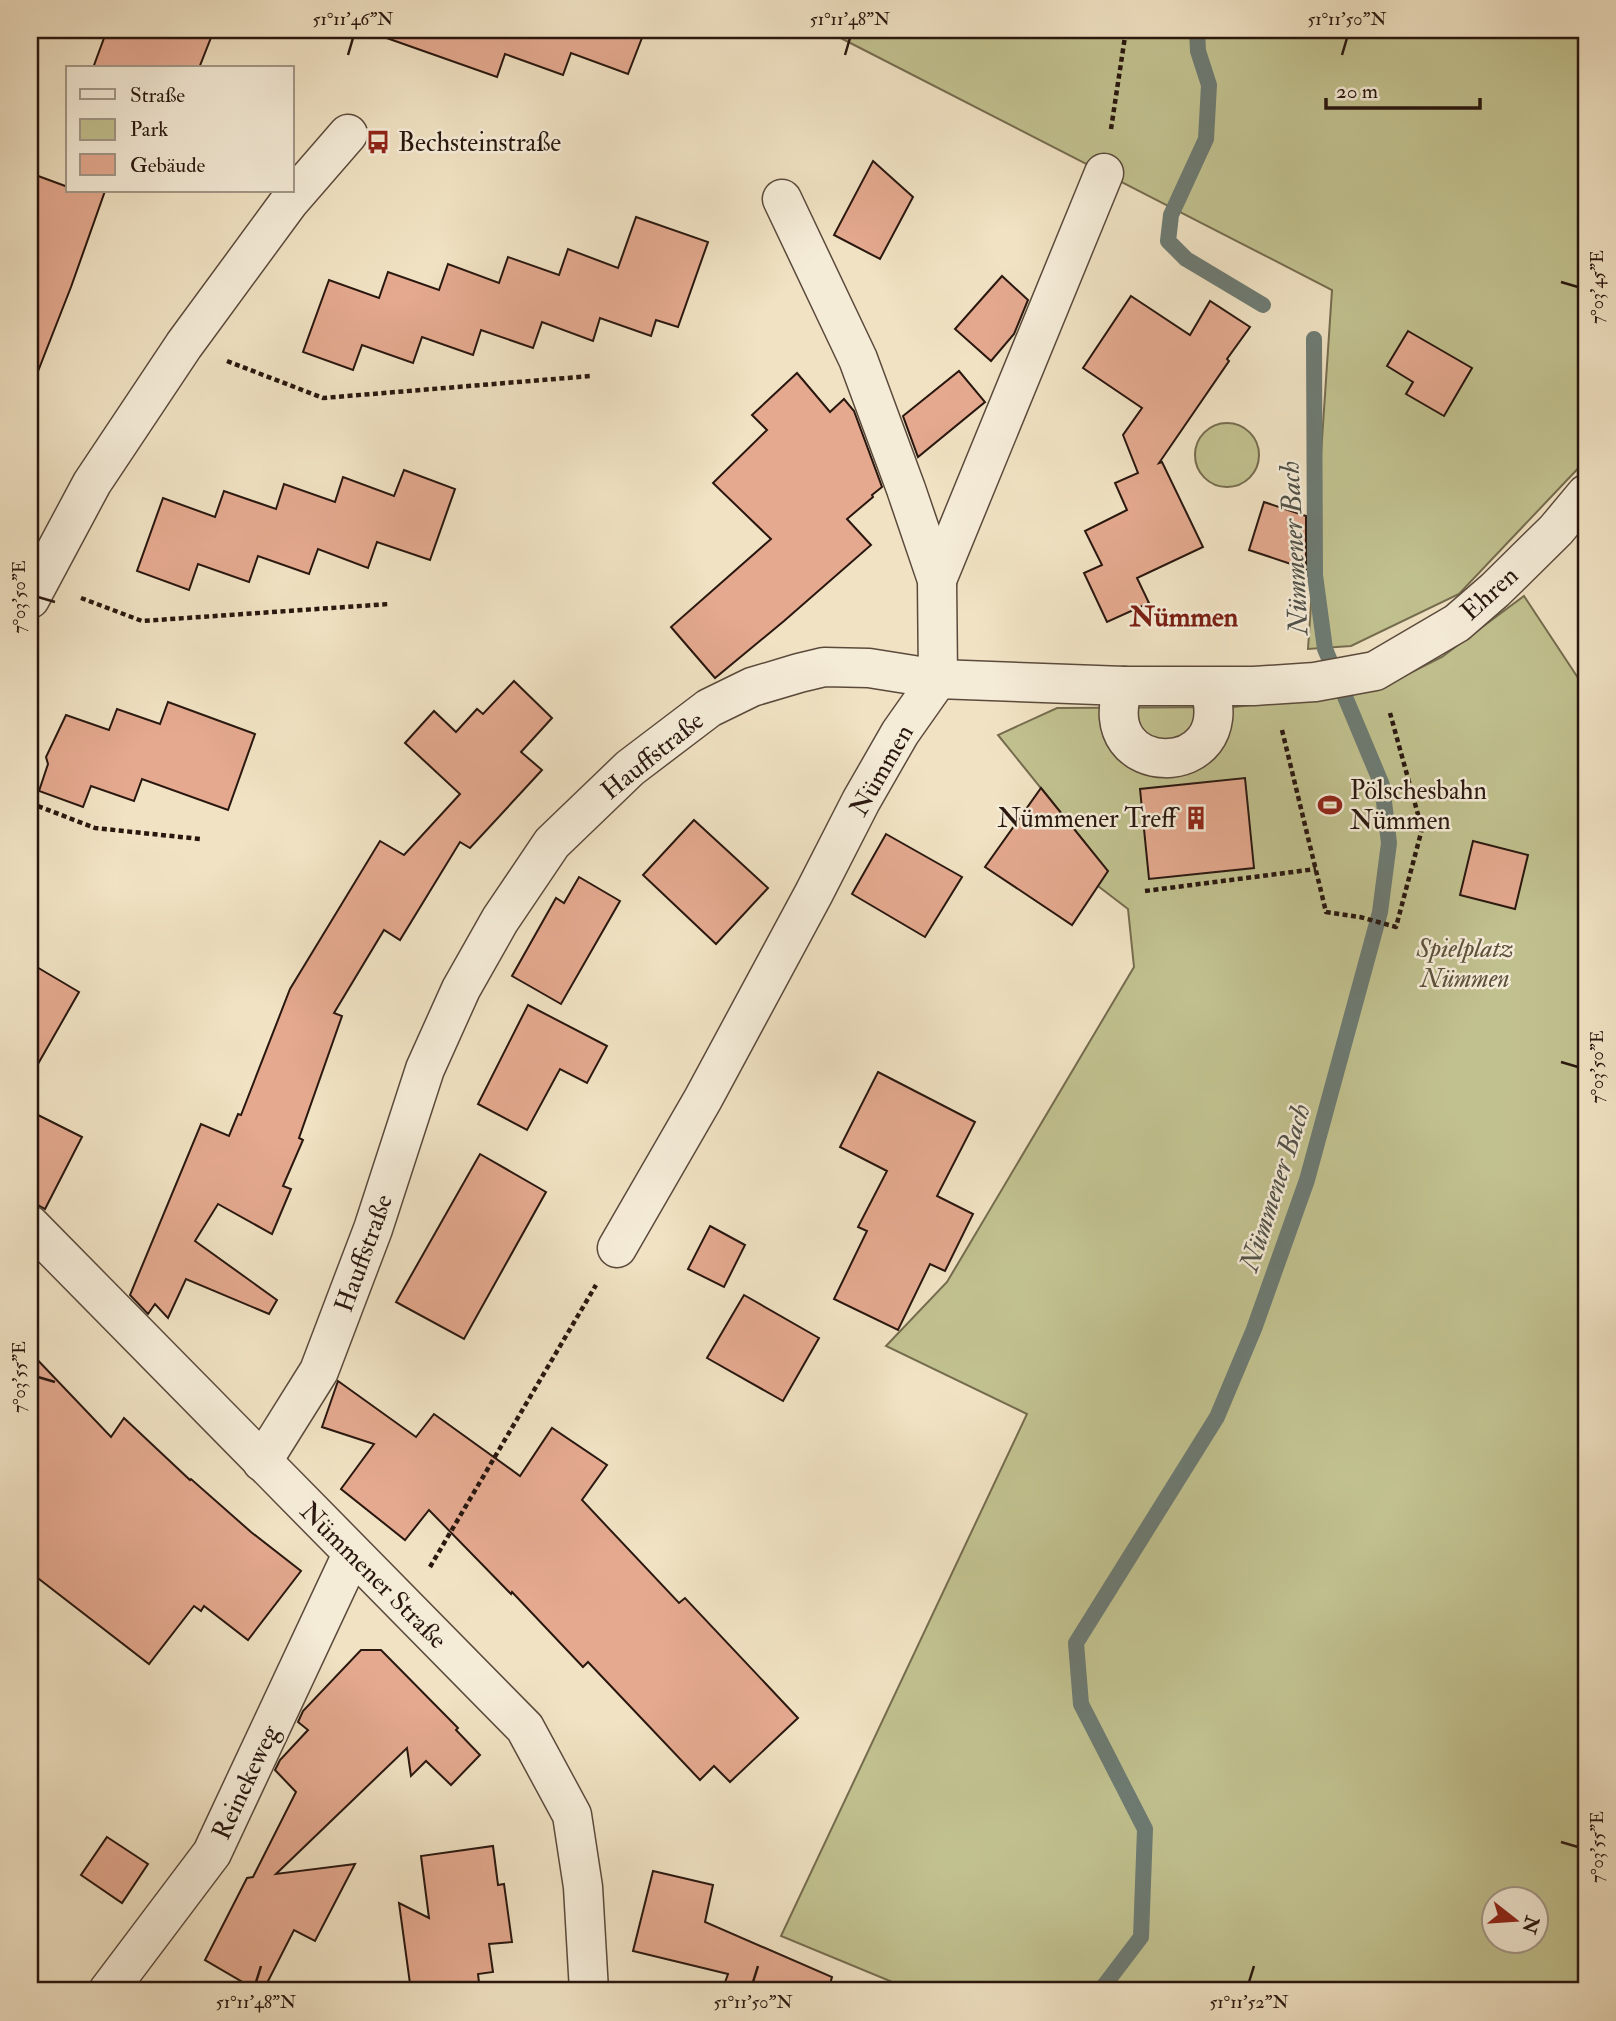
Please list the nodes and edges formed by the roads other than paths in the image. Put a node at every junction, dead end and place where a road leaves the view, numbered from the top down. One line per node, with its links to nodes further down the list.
1 (348, 134): 6 (street)
2 (1104, 173): 5 (street)
3 (782, 199): 5 (street)
4 (1586, 494): 9 (street, Ehren)
5 (937, 580): 7 (street)
6 (34, 590)
7 (938, 679): 8 (street); 11 (street, Nümmen); 12 (street, Hauffstraße)
8 (1124, 686): 9 (street); 9 (street)
9 (1209, 687)
10 (30, 1225): 12 (street, Nümmener Straße)
11 (617, 1248)
12 (262, 1462): 13 (street, Nümmener Straße)
13 (352, 1554): 14 (street, Reinekeweg); 15 (street, Nümmener Straße)
14 (107, 1991)
15 (589, 1991)

